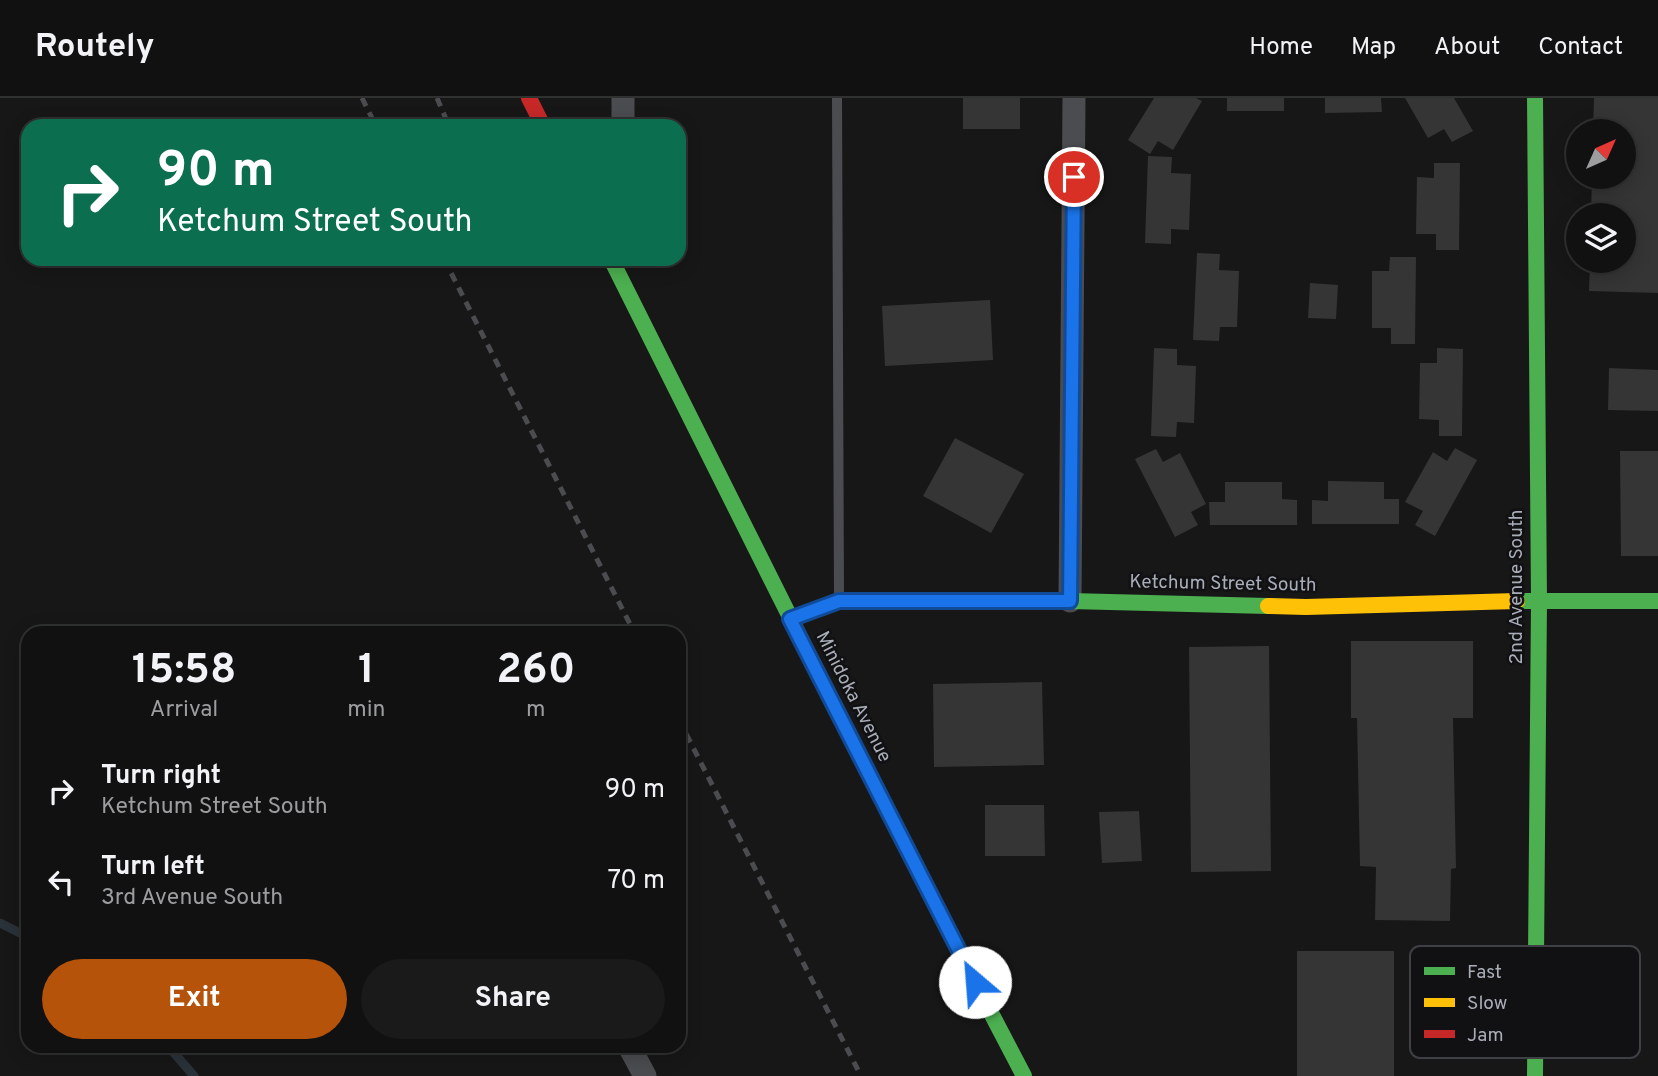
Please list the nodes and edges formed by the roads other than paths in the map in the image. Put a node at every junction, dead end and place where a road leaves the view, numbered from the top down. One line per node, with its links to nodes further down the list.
1 (529, 98): 6 (street)
2 (623, 98): 7 (street)
3 (837, 98): 11 (lane)
4 (1074, 98): 12 (street)
5 (1535, 98): 13 (street, 2nd Avenue South)
6 (540, 119)
7 (623, 119)
8 (614, 266): 10 (street, Minidoka Avenue)
9 (625, 266): 10 (street)
10 (625, 288): 15 (street, Minidoka Avenue)
11 (839, 601): 12 (street, Ketchum Street South); 15 (street, Ketchum Street South)
12 (1070, 601): 13 (street, Ketchum Street South)
13 (1539, 601): 14 (street, Ketchum Street South); 16 (street, 2nd Avenue South)
14 (1658, 601)
15 (790, 619): 20 (street, Minidoka Avenue)
16 (1536, 946)
17 (633, 1053): 19 (street)
18 (1535, 1058): 21 (street, 2nd Avenue South)
19 (645, 1076)
20 (1024, 1076)
21 (1535, 1076)

